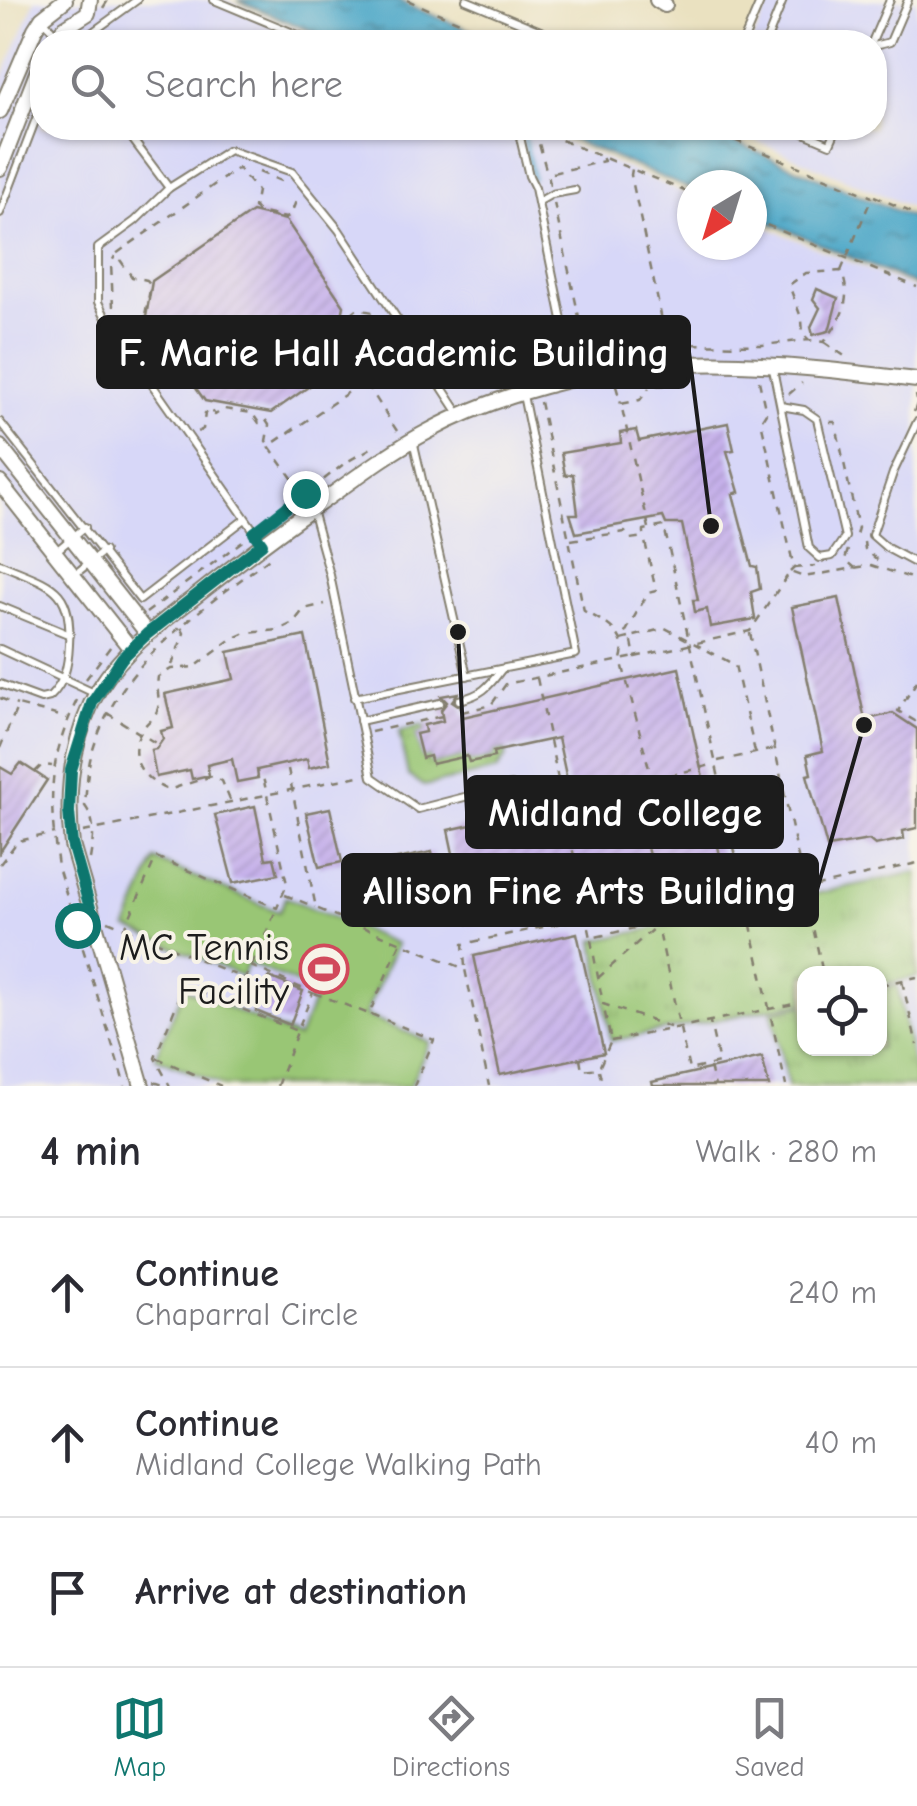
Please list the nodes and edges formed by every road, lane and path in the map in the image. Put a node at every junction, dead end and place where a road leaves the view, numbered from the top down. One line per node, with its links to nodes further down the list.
1 (65, 0): 11 (street)
2 (90, 0): 14 (street)
3 (137, 0): 15 (lane)
4 (214, 0): 16 (lane)
5 (408, 0): 17 (path)
6 (466, 0): 18 (lane)
7 (762, 0): 19 (lane)
8 (783, 0): 20 (lane)
9 (890, 0): 21 (lane)
10 (908, 0): 22 (lane)
11 (42, 18): 12 (street); 13 (lane)
12 (37, 30)
13 (49, 30)
14 (69, 30)
15 (96, 30)
16 (286, 30)
17 (479, 30)
18 (538, 30)
19 (748, 30)
20 (771, 30)
21 (878, 30)
22 (887, 42)
23 (30, 45): 25 (street)
24 (30, 91): 34 (street)
25 (0, 111)
26 (30, 134): 45 (lane)
27 (133, 140): 39 (lane)
28 (521, 140): 44 (lane)
29 (537, 140): 38 (path)
30 (563, 140): 32 (path)
31 (734, 140): 43 (path)
32 (602, 156): 36 (path); 38 (path)
33 (247, 166): 35 (path)
34 (0, 168)
35 (238, 168): 37 (path); 48 (path)
36 (632, 169): 40 (path); 59 (path)
37 (256, 171)
38 (548, 174): 42 (path)
39 (169, 188): 76 (lane); 89 (lane)
40 (677, 188)
41 (575, 190): 42 (lane)
42 (552, 194): 44 (lane); 54 (path)
43 (872, 197): 46 (path); 49 (path, bridge)
44 (538, 202): 56 (lane)
45 (0, 213)
46 (917, 214)
47 (767, 224): 50 (path)
48 (116, 254): 52 (path); 52 (path)
49 (841, 271): 57 (path); 58 (path)
50 (917, 287)
51 (376, 302): 71 (path)
52 (117, 321): 55 (path)
53 (604, 325): 54 (lane)
54 (582, 329): 56 (lane); 60 (path)
55 (124, 331)
56 (564, 332): 65 (lane)
57 (810, 340): 58 (path); 61 (path)
58 (824, 342): 62 (path)
59 (609, 345): 60 (path); 61 (path)
60 (586, 350): 63 (path)
61 (610, 354): 63 (path)
62 (847, 357)
63 (587, 358): 65 (path)
64 (772, 365): 66 (street); 70 (street); 75 (lane)
65 (573, 372): 66 (street); 73 (street)
66 (612, 372): 74 (path)
67 (692, 375): 72 (path)
68 (640, 378): 72 (path)
69 (759, 379): 103 (path)
70 (917, 380)
71 (365, 381): 79 (path); 83 (path)
72 (650, 386): 74 (path)
73 (524, 400): 76 (street); 95 (path); 122 (lane)
74 (621, 404): 91 (path)
75 (781, 406): 75 (lane)
76 (461, 417): 81 (street)
77 (0, 422): 90 (lane)
78 (917, 422): 101 (lane)
79 (396, 434)
80 (198, 440): 83 (path)
81 (413, 440): 87 (street); 123 (lane)
82 (379, 444): 86 (path)
83 (270, 446): 86 (path)
84 (0, 447): 94 (street)
85 (0, 484): 98 (street)
86 (303, 494): 88 (path)
87 (312, 508): 96 (street); 131 (lane)
88 (278, 517)
89 (245, 519): 96 (lane); 97 (lane)
90 (85, 528): 94 (lane); 97 (lane)
91 (649, 529): 93 (path); 116 (path)
92 (859, 532): 102 (path)
93 (644, 537): 95 (path); 115 (path)
94 (72, 538): 98 (lane); 99 (street)
95 (570, 540): 115 (path)
96 (264, 544): 108 (path); 109 (path); 111 (street)
97 (104, 551): 99 (lane)
98 (54, 553): 104 (street)
99 (91, 561): 104 (lane); 108 (street)
100 (0, 564): 112 (lane)
101 (917, 564)
102 (883, 566): 103 (path); 105 (path)
103 (790, 572): 110 (path)
104 (72, 576): 113 (street)
105 (917, 580)
106 (326, 604): 121 (path)
107 (0, 606): 112 (lane)
108 (138, 620): 111 (street)
109 (182, 627): 121 (path); 136 (path)
110 (750, 631): 116 (path); 145 (path)
111 (147, 634): 118 (street)
112 (70, 635): 124 (lane)
113 (119, 636): 118 (street); 128 (path)
114 (631, 637): 115 (path); 116 (path); 119 (path)
115 (621, 640): 120 (path)
116 (691, 643): 119 (path); 146 (path); 147 (path)
117 (0, 649): 124 (lane)
118 (132, 649): 129 (street)
119 (635, 656): 120 (path)
120 (621, 660): 125 (path); 153 (path)
121 (171, 668): 141 (path)
122 (502, 669): 123 (lane); 132 (lane)
123 (467, 676): 131 (lane)
124 (64, 677): 127 (lane); 128 (lane)
125 (537, 678): 135 (path); 162 (path)
126 (917, 681): 139 (path)
127 (0, 684)
128 (82, 687): 129 (lane); 138 (path)
129 (97, 695): 160 (street)
130 (0, 698): 134 (path)
131 (354, 698): 140 (lane)
132 (459, 700)
133 (440, 704): 140 (lane)
134 (18, 705): 138 (path); 144 (path)
135 (462, 712)
136 (107, 713): 141 (path); 158 (path)
137 (442, 716): 142 (path)
138 (68, 718): 148 (path)
139 (917, 718)
140 (360, 722): 142 (lane)
141 (140, 734): 143 (path); 157 (path)
142 (362, 734): 154 (lane)
143 (156, 744)
144 (0, 748)
145 (775, 748): 146 (path); 166 (path)
146 (754, 752): 147 (path)
147 (717, 762): 153 (path); 169 (path)
148 (54, 766): 150 (path); 159 (path)
149 (288, 770): 155 (path)
150 (35, 772)
151 (361, 776): 155 (path)
152 (263, 777): 156 (path)
153 (652, 780): 167 (path)
154 (511, 786)
155 (292, 792): 156 (path); 172 (path)
156 (267, 796): 157 (path); 168 (path)
157 (230, 803): 158 (path)
158 (94, 831): 160 (path); 161 (path)
159 (54, 834): 164 (path); 205 (path)
160 (71, 834): 175 (street)
161 (90, 861)
162 (575, 862)
163 (917, 863): 166 (path)
164 (0, 864)
165 (579, 881): 170 (path)
166 (805, 888): 169 (path); 181 (path)
167 (650, 890): 170 (path); 173 (path); 176 (path)
168 (284, 894): 171 (path); 172 (path)
169 (747, 902): 173 (path); 192 (path)
170 (584, 903): 174 (path)
171 (277, 908): 177 (path); 180 (path)
172 (316, 908): 179 (path)
173 (688, 916): 176 (path)
174 (587, 918): 178 (path); 182 (path)
175 (94, 922): 177 (path); 204 (street)
176 (656, 925): 178 (path); 184 (path); 195 (path)
177 (126, 928): 185 (path)
178 (591, 938): 184 (path)
179 (401, 942): 182 (path); 193 (path)
180 (251, 966): 185 (path); 188 (path)
181 (821, 966)
182 (465, 969): 210 (path)
183 (917, 977): 186 (path)
184 (598, 978): 190 (path)
185 (245, 979): 191 (path)
186 (902, 980): 187 (path); 198 (path)
187 (887, 983)
188 (313, 992): 193 (path); 196 (path)
189 (797, 1003): 192 (path)
190 (603, 1004): 195 (path); 197 (path)
191 (235, 1006): 196 (path); 199 (path)
192 (770, 1009): 194 (path); 213 (path)
193 (369, 1014): 209 (path)
194 (710, 1022): 195 (path); 201 (path)
195 (678, 1029): 197 (path); 201 (path)
196 (297, 1031): 208 (path)
197 (611, 1042): 202 (path)
198 (917, 1045)
199 (156, 1058): 206 (path); 207 (path)
200 (580, 1058): 202 (path)
201 (710, 1066): 212 (path)
202 (599, 1068): 211 (path)
203 (151, 1072): 204 (path)
204 (150, 1084): 206 (path)
205 (125, 1086)
206 (168, 1086)
207 (221, 1086)
208 (278, 1086)
209 (414, 1086)
210 (489, 1086)
211 (604, 1086)
212 (715, 1086)
213 (786, 1086)

